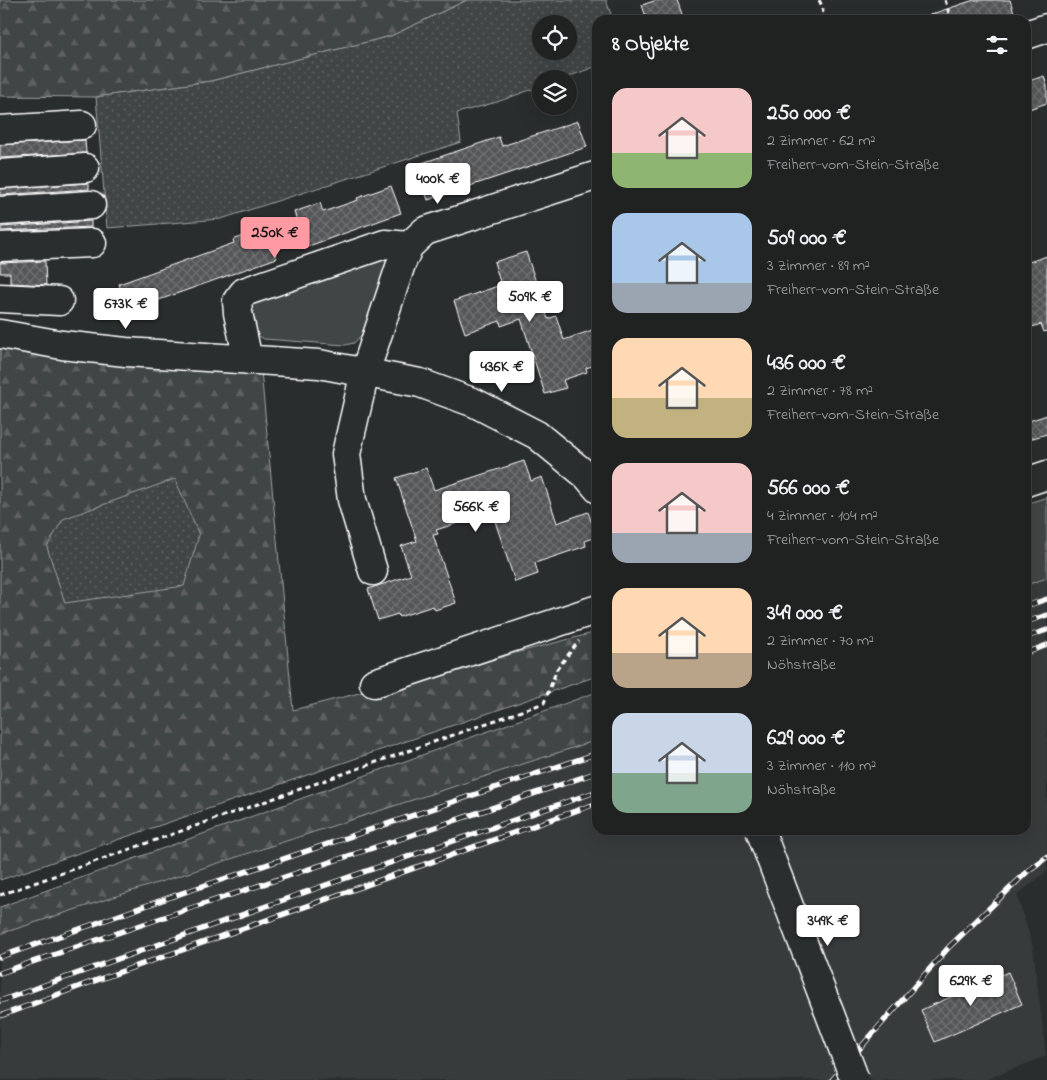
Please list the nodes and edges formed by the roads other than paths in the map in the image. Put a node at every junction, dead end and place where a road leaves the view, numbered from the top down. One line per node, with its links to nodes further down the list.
1 (1047, 28): 2 (street)
2 (1031, 33)
3 (82, 125): 4 (street)
4 (0, 130)
5 (85, 168): 6 (street)
6 (0, 174)
7 (592, 177): 11 (street)
8 (91, 206): 9 (street)
9 (0, 211)
10 (92, 242): 12 (street)
11 (410, 246): 16 (street); 17 (street)
12 (0, 248)
13 (0, 298): 14 (street)
14 (59, 301)
15 (0, 334): 16 (street)
16 (248, 360): 17 (street)
17 (365, 372): 20 (street); 21 (street)
18 (1047, 475): 19 (street)
19 (1031, 480)
20 (592, 482)
21 (372, 571)
22 (592, 610): 23 (street)
23 (374, 683)
24 (762, 835): 25 (street, bridge)
25 (856, 1080)

